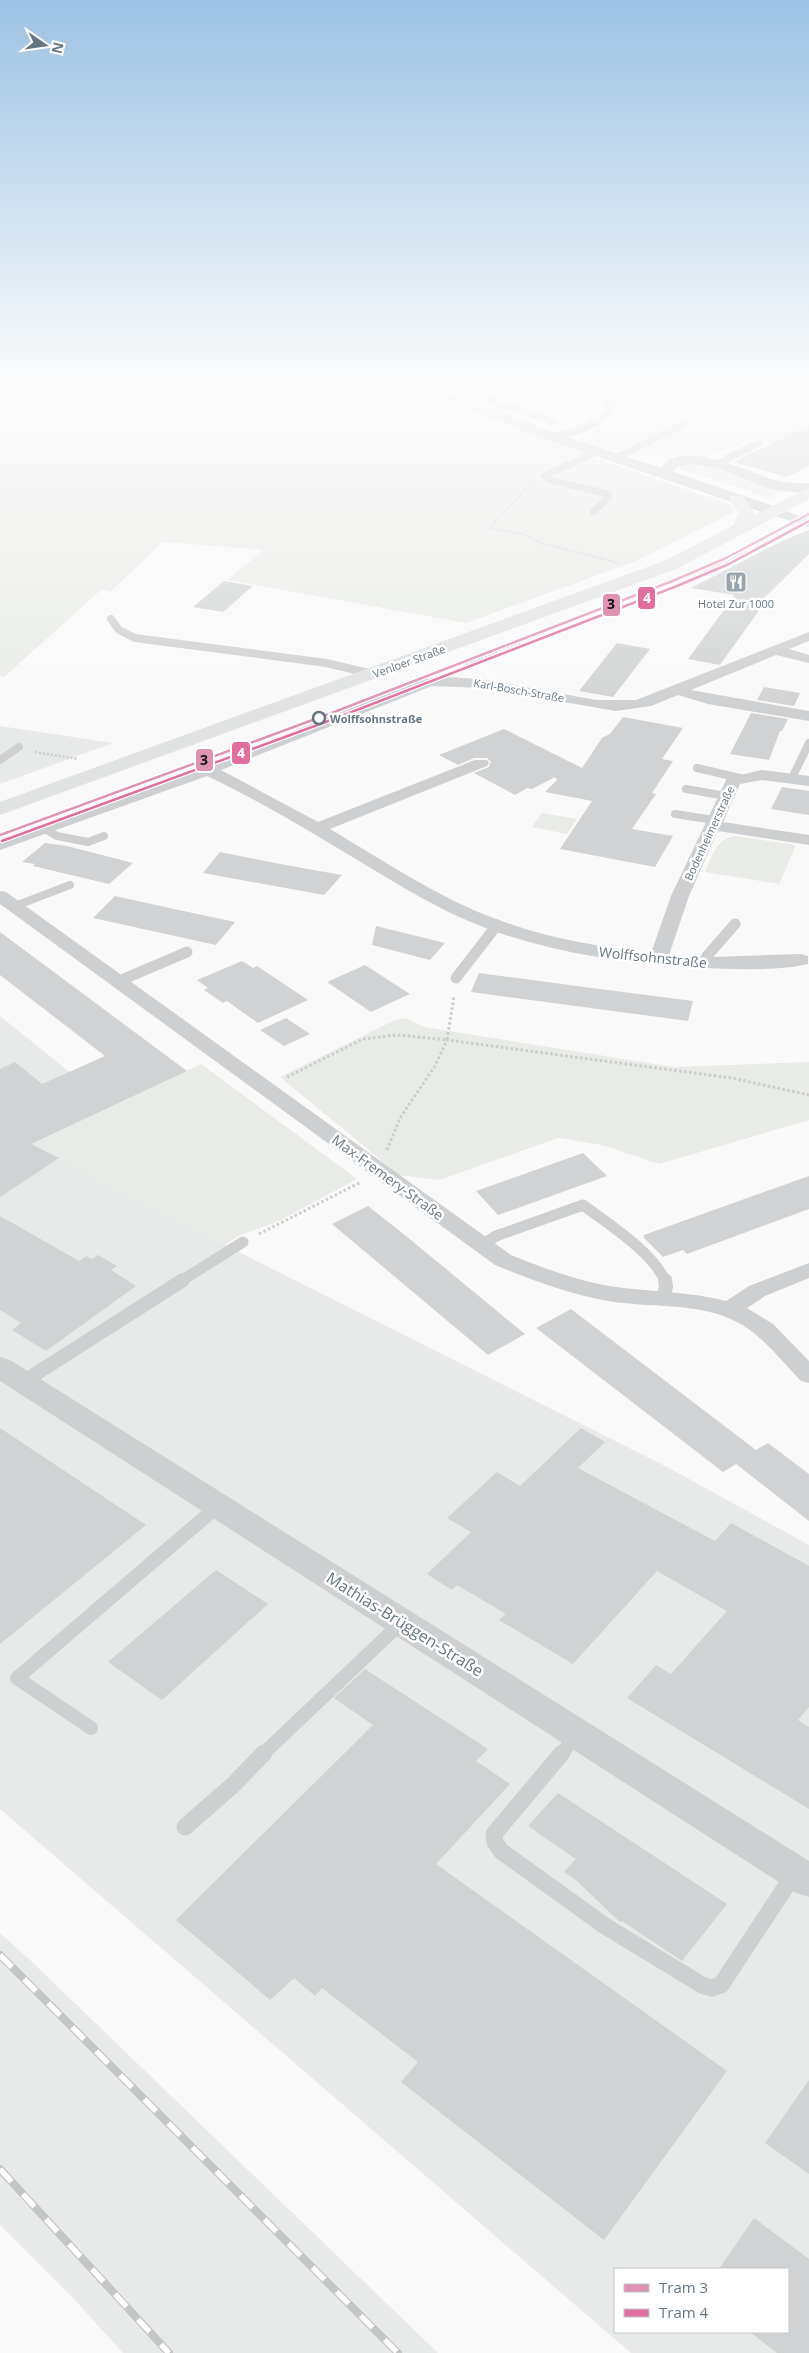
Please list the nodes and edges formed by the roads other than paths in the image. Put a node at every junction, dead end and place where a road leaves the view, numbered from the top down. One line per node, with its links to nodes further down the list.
1 (607, 494): 6 (lane)
2 (723, 494): 4 (street)
3 (807, 494): 5 (main road, Venloer Straße)
4 (737, 499): 5 (street); 8 (main road)
5 (772, 511): 7 (street); 8 (main road, Venloer Straße)
6 (593, 512)
7 (809, 523)
8 (742, 526): 13 (main road, Venloer Straße)
9 (111, 619): 13 (lane)
10 (809, 636): 11 (street, Karl-Bosch-Straße)
11 (774, 650): 12 (street); 14 (street, Karl-Bosch-Straße)
12 (809, 659)
13 (373, 674): 27 (main road, Venloer Straße)
14 (675, 690): 15 (street); 21 (street, Karl-Bosch-Straße)
15 (809, 716)
16 (809, 742): 23 (lane)
17 (17, 749): 18 (lane)
18 (0, 760)
19 (481, 764): 31 (street)
20 (697, 768): 22 (lane)
21 (208, 770): 30 (street, Karl-Bosch-Straße); 31 (street, Wolffsohnstraße)
22 (740, 778): 23 (street, Bodenheimerstraße); 26 (street, Bodenheimerstraße)
23 (792, 778): 24 (street, Bodenheimerstraße)
24 (809, 780)
25 (686, 789): 26 (lane)
26 (726, 796): 29 (street, Bodenheimerstraße)
27 (0, 809)
28 (675, 814): 29 (lane)
29 (713, 823): 33 (street); 40 (street, Bodenheimerstraße)
30 (45, 829): 32 (lane); 34 (street, Karl-Bosch-Straße)
31 (315, 829): 38 (street, Wolffsohnstraße)
32 (104, 836)
33 (809, 840)
34 (0, 845)
35 (70, 885): 36 (lane)
36 (8, 901): 44 (street, Max-Fremery-Straße)
37 (735, 924): 42 (lane)
38 (497, 925): 40 (street, Wolffsohnstraße); 43 (lane)
39 (188, 952): 44 (lane)
40 (659, 958): 42 (street, Wolffsohnstraße)
41 (805, 961): 42 (street, Wolffsohnstraße)
42 (705, 962)
43 (456, 978)
44 (119, 981): 46 (street, Max-Fremery-Straße)
45 (243, 1242): 50 (lane)
46 (482, 1245): 48 (street, Max-Fremery-Straße); 48 (lane)
47 (809, 1270): 49 (street)
48 (663, 1299): 49 (street, Max-Fremery-Straße)
49 (729, 1310): 51 (street, Max-Fremery-Straße)
50 (11, 1375): 52 (street, Mathias-Brüggen-Straße)
51 (809, 1376)
52 (218, 1506): 53 (street, Mathias-Brüggen-Straße); 54 (lane)
53 (402, 1622): 55 (street, Mathias-Brüggen-Straße); 56 (lane)
54 (91, 1728)
55 (578, 1734): 57 (street, Mathias-Brüggen-Straße); 57 (lane)
56 (185, 1827)
57 (802, 1876)

